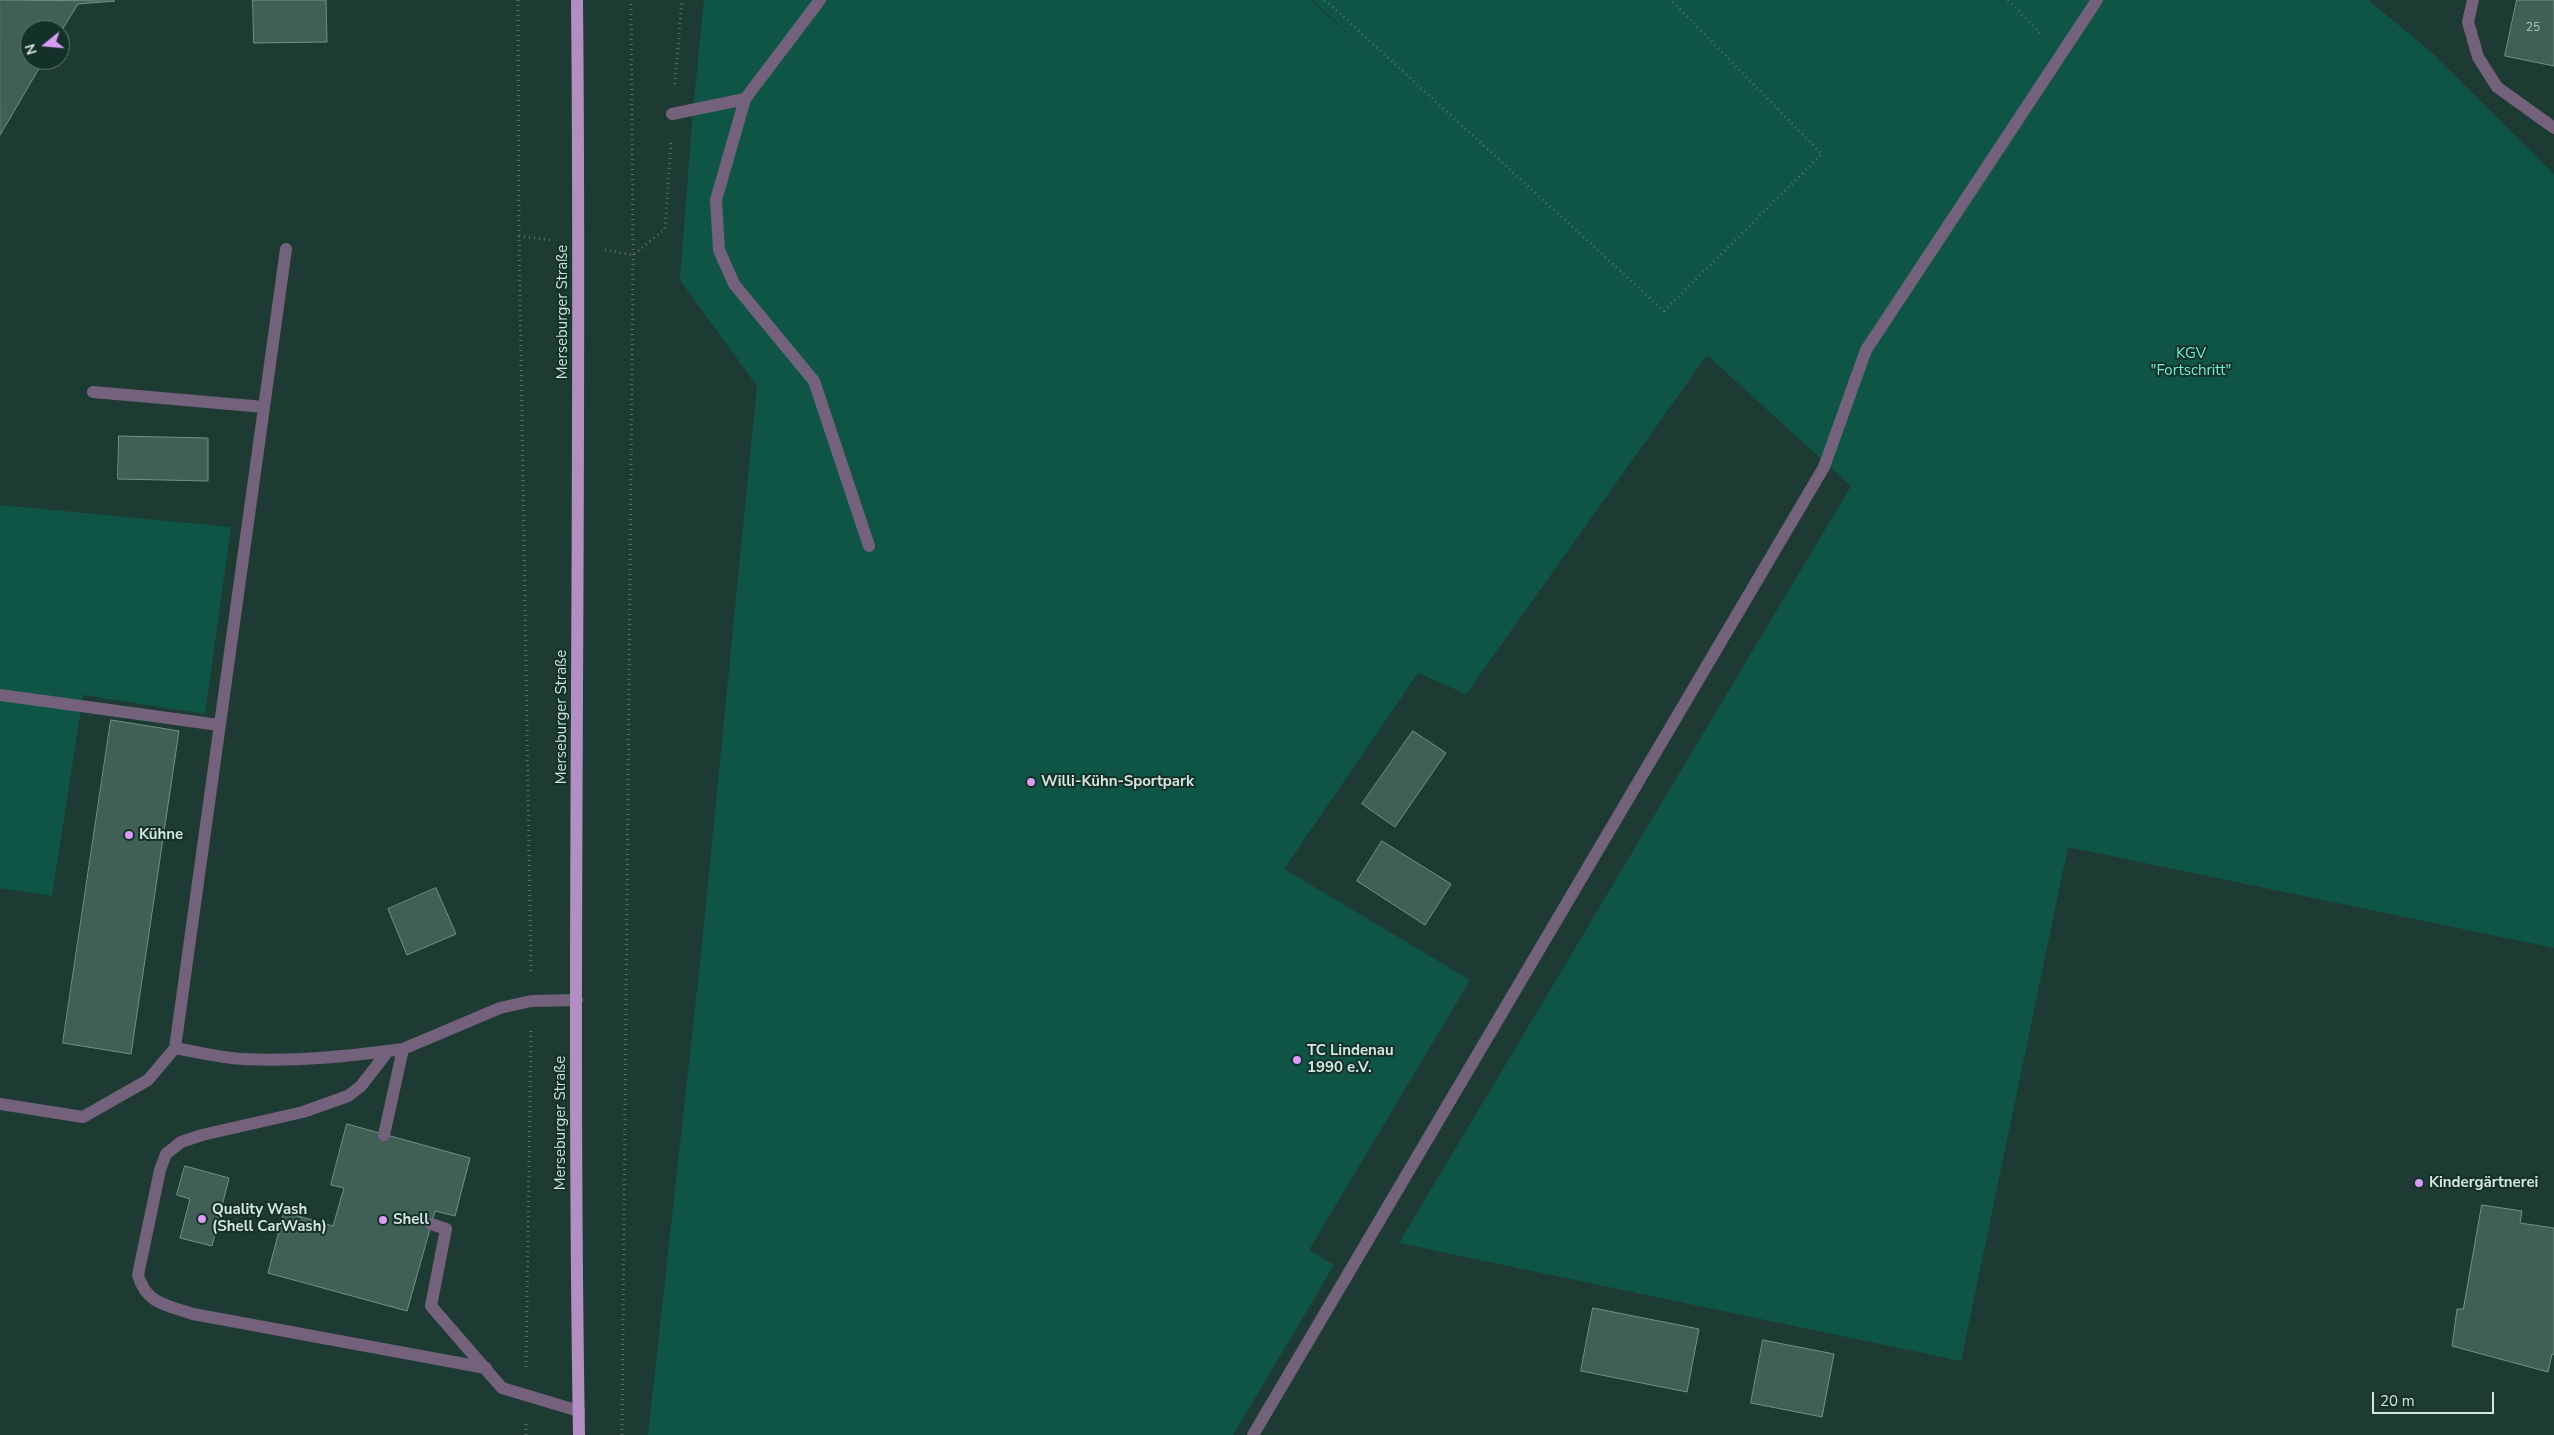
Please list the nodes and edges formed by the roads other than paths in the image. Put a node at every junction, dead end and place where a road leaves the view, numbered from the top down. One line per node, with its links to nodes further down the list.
1 (577, 0): 14 (main road, Merseburger Straße)
2 (820, 0): 5 (lane)
3 (2097, 0): 24 (lane)
4 (2473, 0): 7 (lane)
5 (745, 99): 6 (lane); 11 (lane)
6 (672, 114)
7 (2554, 128)
8 (286, 249): 10 (lane)
9 (93, 392): 10 (lane)
10 (264, 407): 13 (lane)
11 (869, 546)
12 (0, 695): 13 (lane)
13 (220, 725): 15 (lane)
14 (577, 1000): 16 (lane); 22 (main road, Merseburger Straße)
15 (175, 1048): 17 (lane); 18 (lane)
16 (403, 1049): 17 (lane); 19 (lane)
17 (388, 1051): 21 (lane)
18 (0, 1104)
19 (384, 1134)
20 (431, 1224): 21 (lane)
21 (486, 1368): 22 (lane)
22 (579, 1411): 23 (main road, Merseburger Straße)
23 (579, 1435)
24 (1254, 1435)

